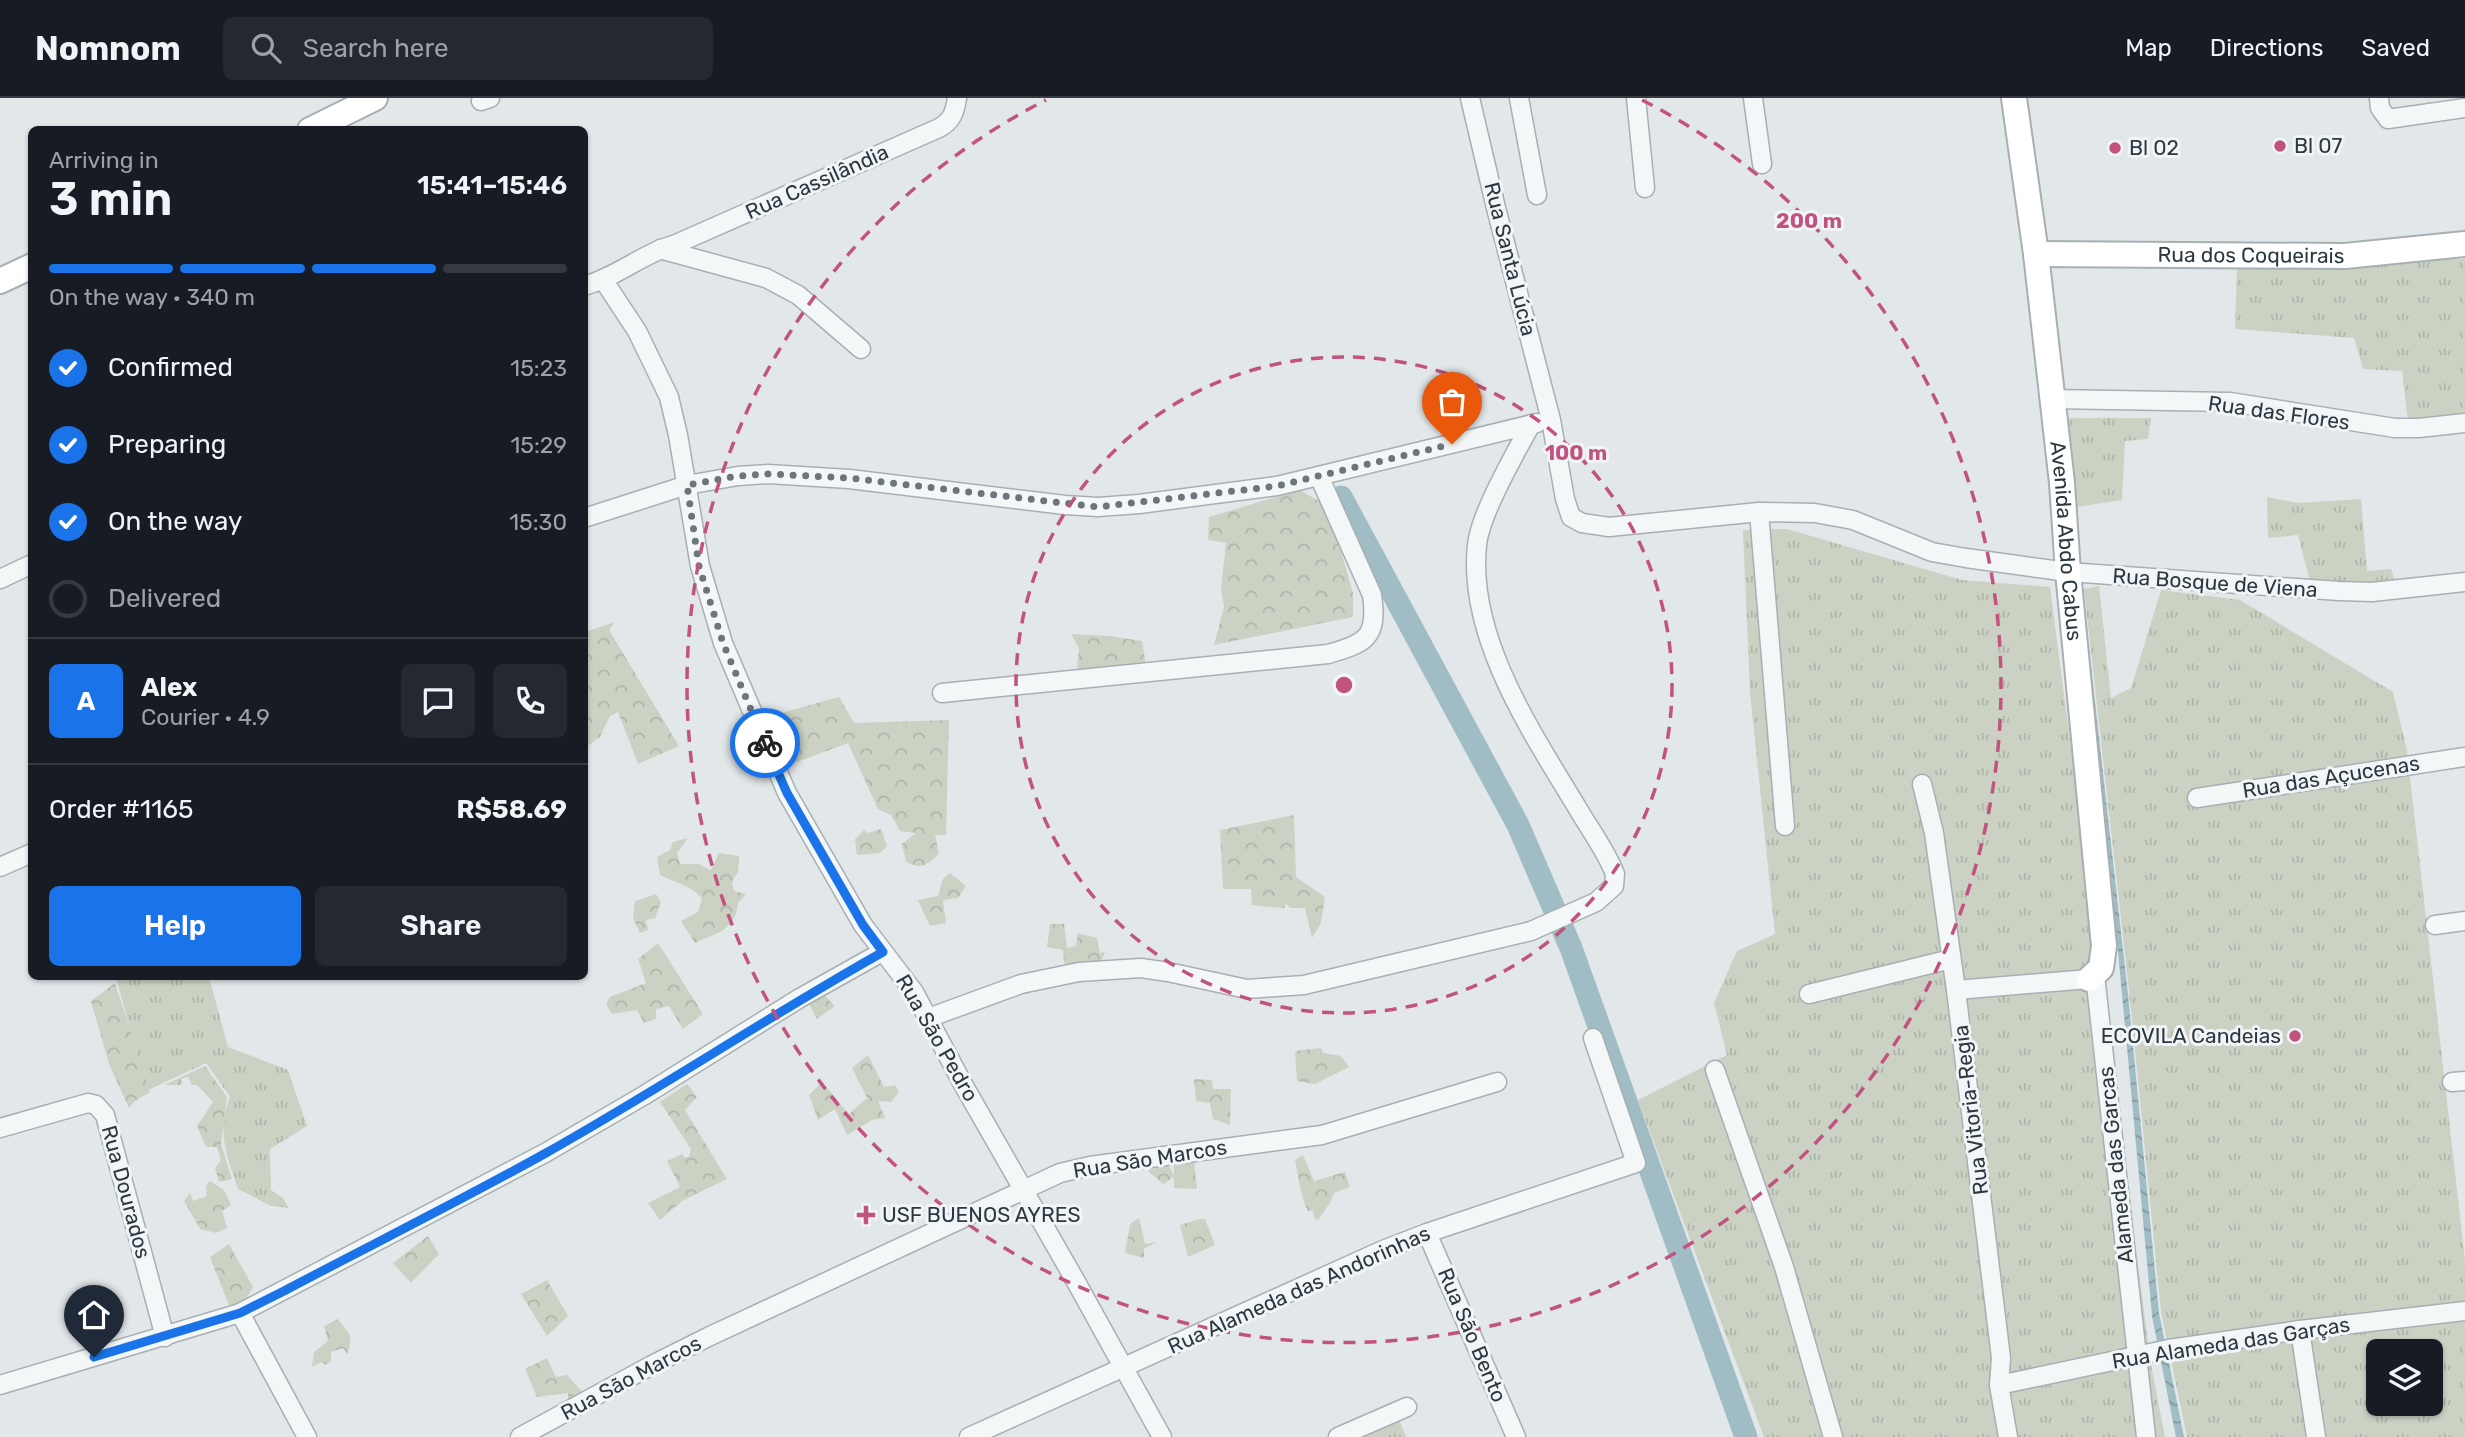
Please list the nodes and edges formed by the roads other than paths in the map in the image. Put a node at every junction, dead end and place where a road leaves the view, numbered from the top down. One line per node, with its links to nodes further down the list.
1 (375, 98): 10 (main road)
2 (957, 98): 15 (street, Rua Cassilândia)
3 (1470, 98): 23 (street, Rua Santa Lúcia)
4 (1519, 98): 13 (street)
5 (1636, 98): 12 (street)
6 (1753, 98): 11 (street)
7 (2014, 98): 16 (main road, Avenida Abdo Cabus)
8 (2379, 98): 9 (street)
9 (2465, 108)
10 (318, 126)
11 (1762, 164)
12 (1645, 188)
13 (1537, 195)
14 (2465, 244): 16 (main road, Rua dos Coqueirais)
15 (660, 249): 19 (street, Rua Cassilândia); 21 (street)
16 (2036, 254): 22 (main road, Avenida Abdo Cabus)
17 (28, 268): 18 (main road)
18 (0, 281)
19 (604, 281): 20 (street, Rua Cassilândia); 27 (street, Rua São Pedro)
20 (588, 285)
21 (861, 349)
22 (2051, 399): 24 (street, Rua das Flores); 31 (main road, Avenida Abdo Cabus)
23 (1551, 420): 25 (street); 28 (street, Rua Bosque de Viena)
24 (2465, 423)
25 (1531, 424): 26 (street); 48 (street)
26 (1320, 476): 27 (street); 34 (street)
27 (687, 485): 29 (street); 43 (street, Rua São Pedro)
28 (1759, 512): 31 (street, Rua Bosque de Viena); 38 (street)
29 (588, 517)
30 (28, 566): 32 (street)
31 (2068, 572): 33 (street, Rua Bosque de Viena); 45 (main road, Avenida Abdo Cabus)
32 (0, 579)
33 (2465, 582)
34 (942, 693)
35 (2465, 757): 37 (street, Rua das Açucenas)
36 (1922, 784): 44 (street, Rua Vitoria-Regia)
37 (2197, 798)
38 (1785, 826)
39 (28, 855): 40 (street)
40 (0, 867)
41 (2465, 921): 42 (street)
42 (2435, 925)
43 (883, 952): 48 (street, Rua São Pedro); 56 (street)
44 (1951, 959): 46 (street, Rua Vitoria-Regia); 47 (street)
45 (2092, 977): 46 (street); 59 (street, Alameda das Garcas)
46 (1956, 990): 62 (street, Rua Vitoria-Regia)
47 (1808, 994)
48 (928, 1018): 53 (street, Rua São Pedro)
49 (1593, 1038): 54 (street, Rua Alameda das Andorinhas)
50 (1715, 1070): 70 (street)
51 (1497, 1082): 53 (street, Rua São Marcos)
52 (0, 1128): 58 (street, Rua Dourados)
53 (1023, 1190): 60 (street, Rua São Pedro); 65 (street, Rua São Marcos)
54 (1427, 1233): 60 (street, Rua Alameda das Andorinhas); 69 (street, Rua São Bento)
55 (2465, 1311): 57 (street, Rua Alameda das Garças)
56 (240, 1313): 58 (street); 64 (street)
57 (2300, 1330): 59 (street, Rua Alameda das Garças); 73 (street)
58 (165, 1337): 61 (street)
59 (2139, 1354): 62 (street, Rua Alameda das Garças); 72 (street, Alameda das Garcas)
60 (1124, 1368): 66 (street, Rua Alameda das Andorinhas); 67 (street, Rua São Pedro)
61 (0, 1385)
62 (1999, 1385): 71 (street, Rua Vitoria-Regia)
63 (1407, 1407): 68 (street)
64 (307, 1437)
65 (520, 1437)
66 (969, 1437)
67 (1162, 1437)
68 (1338, 1437)
69 (1516, 1437)
70 (1833, 1437)
71 (2008, 1437)
72 (2146, 1437)
73 (2316, 1437)

